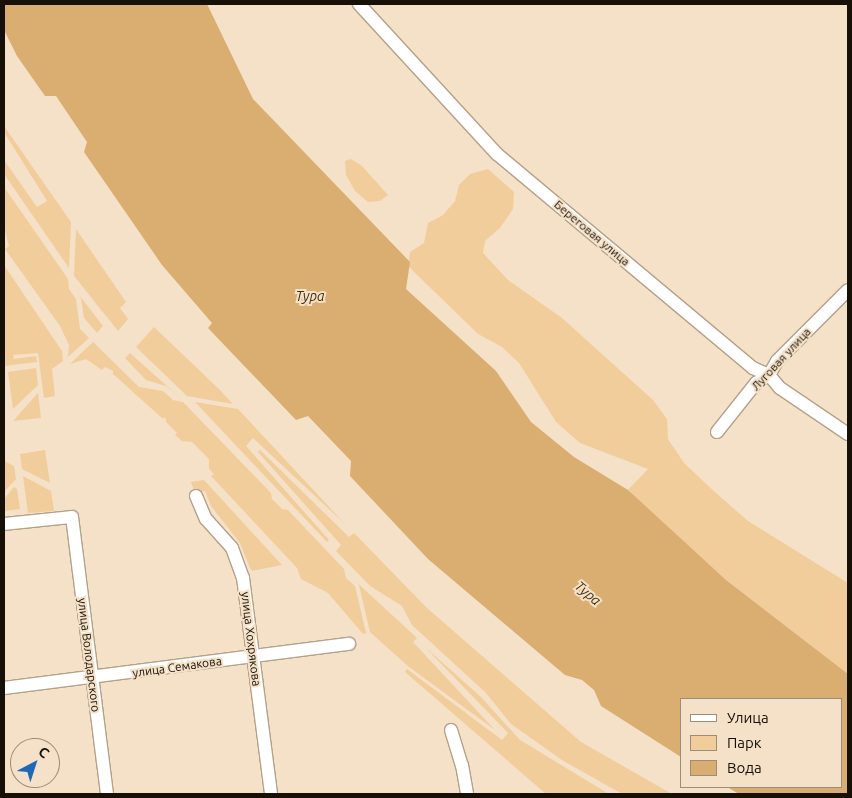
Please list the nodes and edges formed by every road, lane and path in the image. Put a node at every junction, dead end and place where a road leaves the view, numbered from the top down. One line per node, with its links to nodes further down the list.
1 (359, 4): 3 (street, Береговая улица)
2 (848, 290): 3 (street, Луговая улица)
3 (769, 375): 4 (street, Луговая улица); 5 (street, Береговая улица)
4 (717, 432)
5 (848, 434)
6 (196, 496): 9 (street, улица Хохрякова)
7 (4, 524): 10 (street, улица Володарского)
8 (350, 644): 9 (street, улица Семакова)
9 (253, 656): 10 (street, улица Семакова); 14 (street, улица Хохрякова)
10 (92, 678): 11 (street, улица Семакова); 13 (street, улица Володарского)
11 (4, 688)
12 (450, 730): 15 (street)
13 (107, 794)
14 (271, 794)
15 (467, 794)

